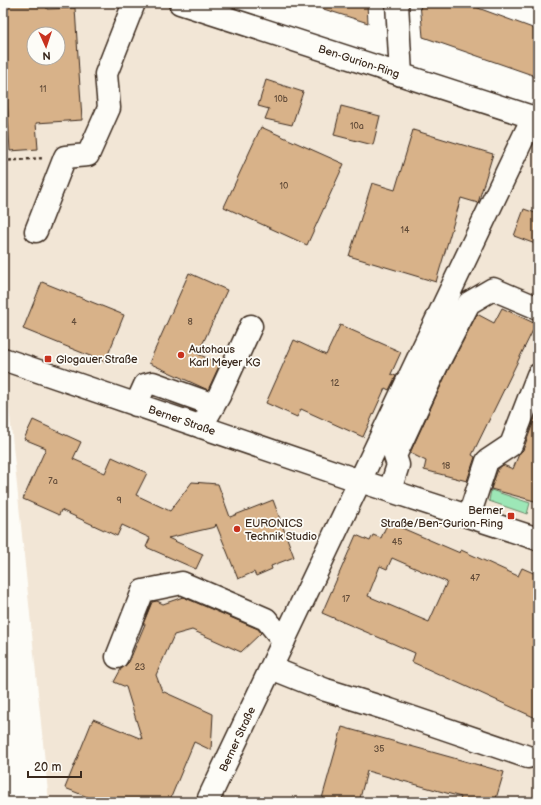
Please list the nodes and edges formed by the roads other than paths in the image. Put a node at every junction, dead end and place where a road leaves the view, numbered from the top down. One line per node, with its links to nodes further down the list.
1 (134, 3): 6 (street)
2 (180, 3): 4 (street, Ben-Gurion-Ring)
3 (397, 3): 4 (street)
4 (401, 75): 5 (street, Ben-Gurion-Ring)
5 (536, 118): 14 (street)
6 (36, 231)
7 (538, 308): 15 (street)
8 (251, 326): 12 (street)
9 (3, 359): 11 (street, Berner Straße)
10 (538, 375): 16 (street)
11 (136, 405): 12 (street); 13 (street, Berner Straße)
12 (214, 405): 13 (street)
13 (201, 427): 14 (street, Berner Straße)
14 (360, 481): 15 (street, Berner Straße); 18 (street, Berner Straße)
15 (390, 490): 16 (street, Berner Straße)
16 (469, 516): 17 (street, Berner Straße)
17 (538, 539)
18 (284, 641): 19 (street); 20 (street, Berner Straße)
19 (117, 657)
20 (271, 668): 21 (street); 22 (street, Berner Straße)
21 (528, 757)
22 (209, 802)

